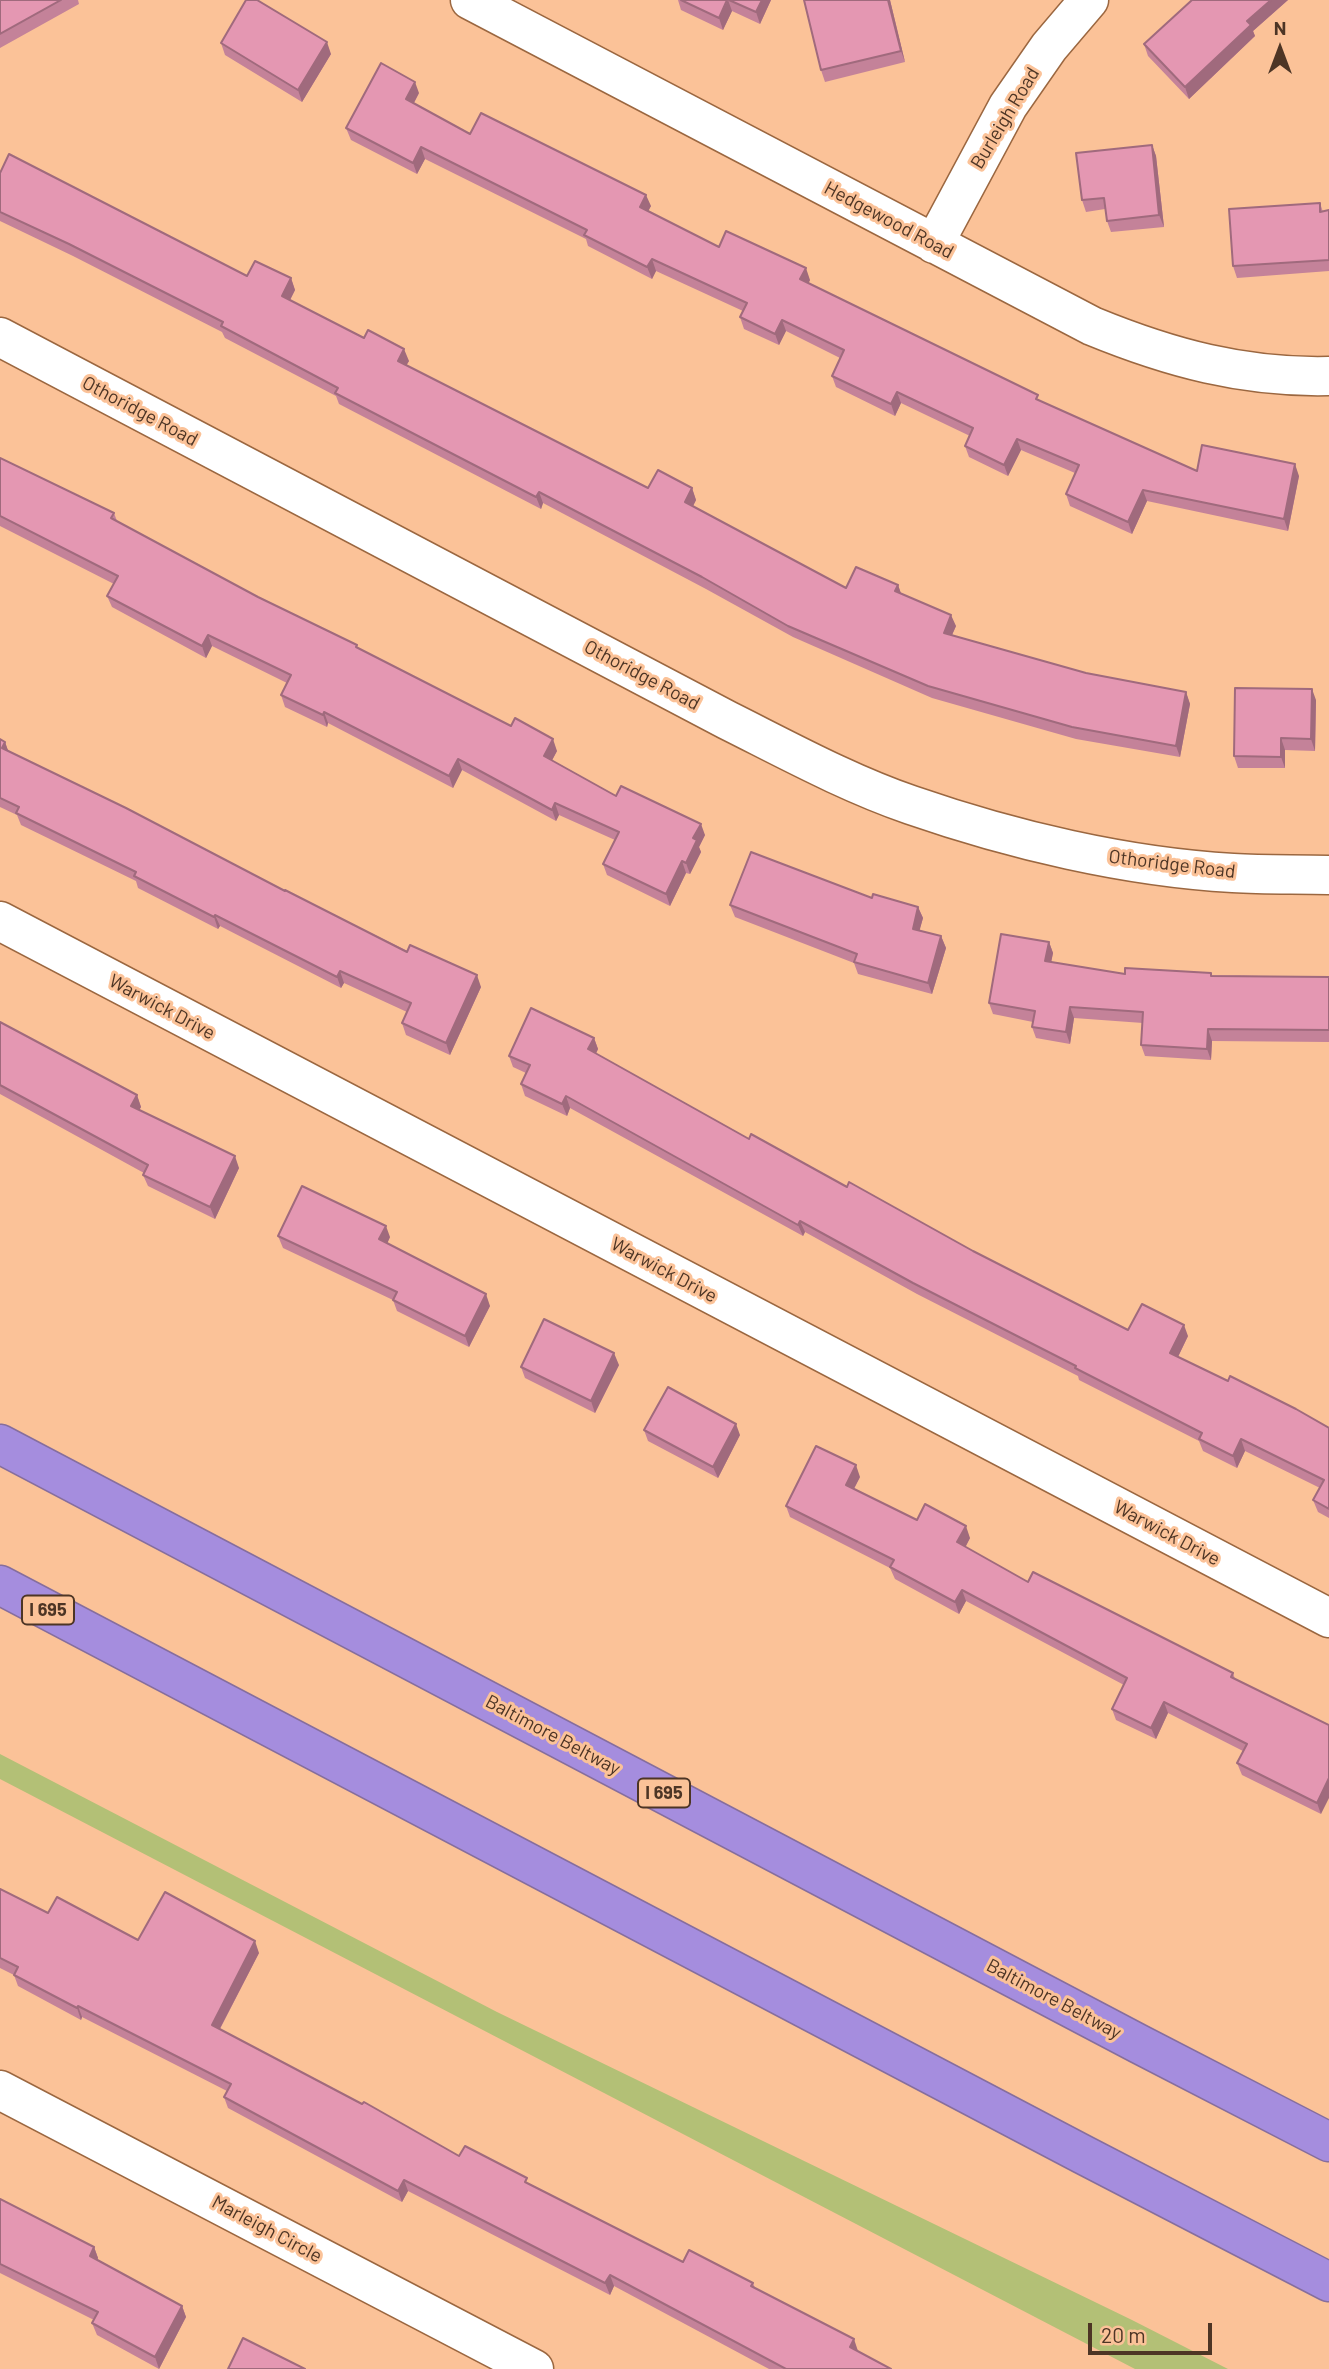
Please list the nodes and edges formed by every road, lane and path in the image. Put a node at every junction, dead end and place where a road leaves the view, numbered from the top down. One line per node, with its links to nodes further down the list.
1 (470, 0): 3 (street, Hedgewood Road)
2 (1089, 0): 3 (street, Burleigh Road)
3 (934, 244): 5 (street, Hedgewood Road)
4 (0, 337): 6 (street, Othoridge Road)
5 (1329, 376)
6 (1329, 875)
7 (0, 922): 11 (street, Warwick Drive)
8 (0, 1444): 14 (highway, Baltimore Beltway / I 695)
9 (0, 1585): 12 (highway, I 695)
10 (0, 1616): 12 (highway)
11 (1329, 1619)
12 (96, 1635): 15 (highway, I 695)
13 (0, 2090): 16 (street, Marleigh Circle)
14 (1329, 2142)
15 (1329, 2281)
16 (534, 2369)

